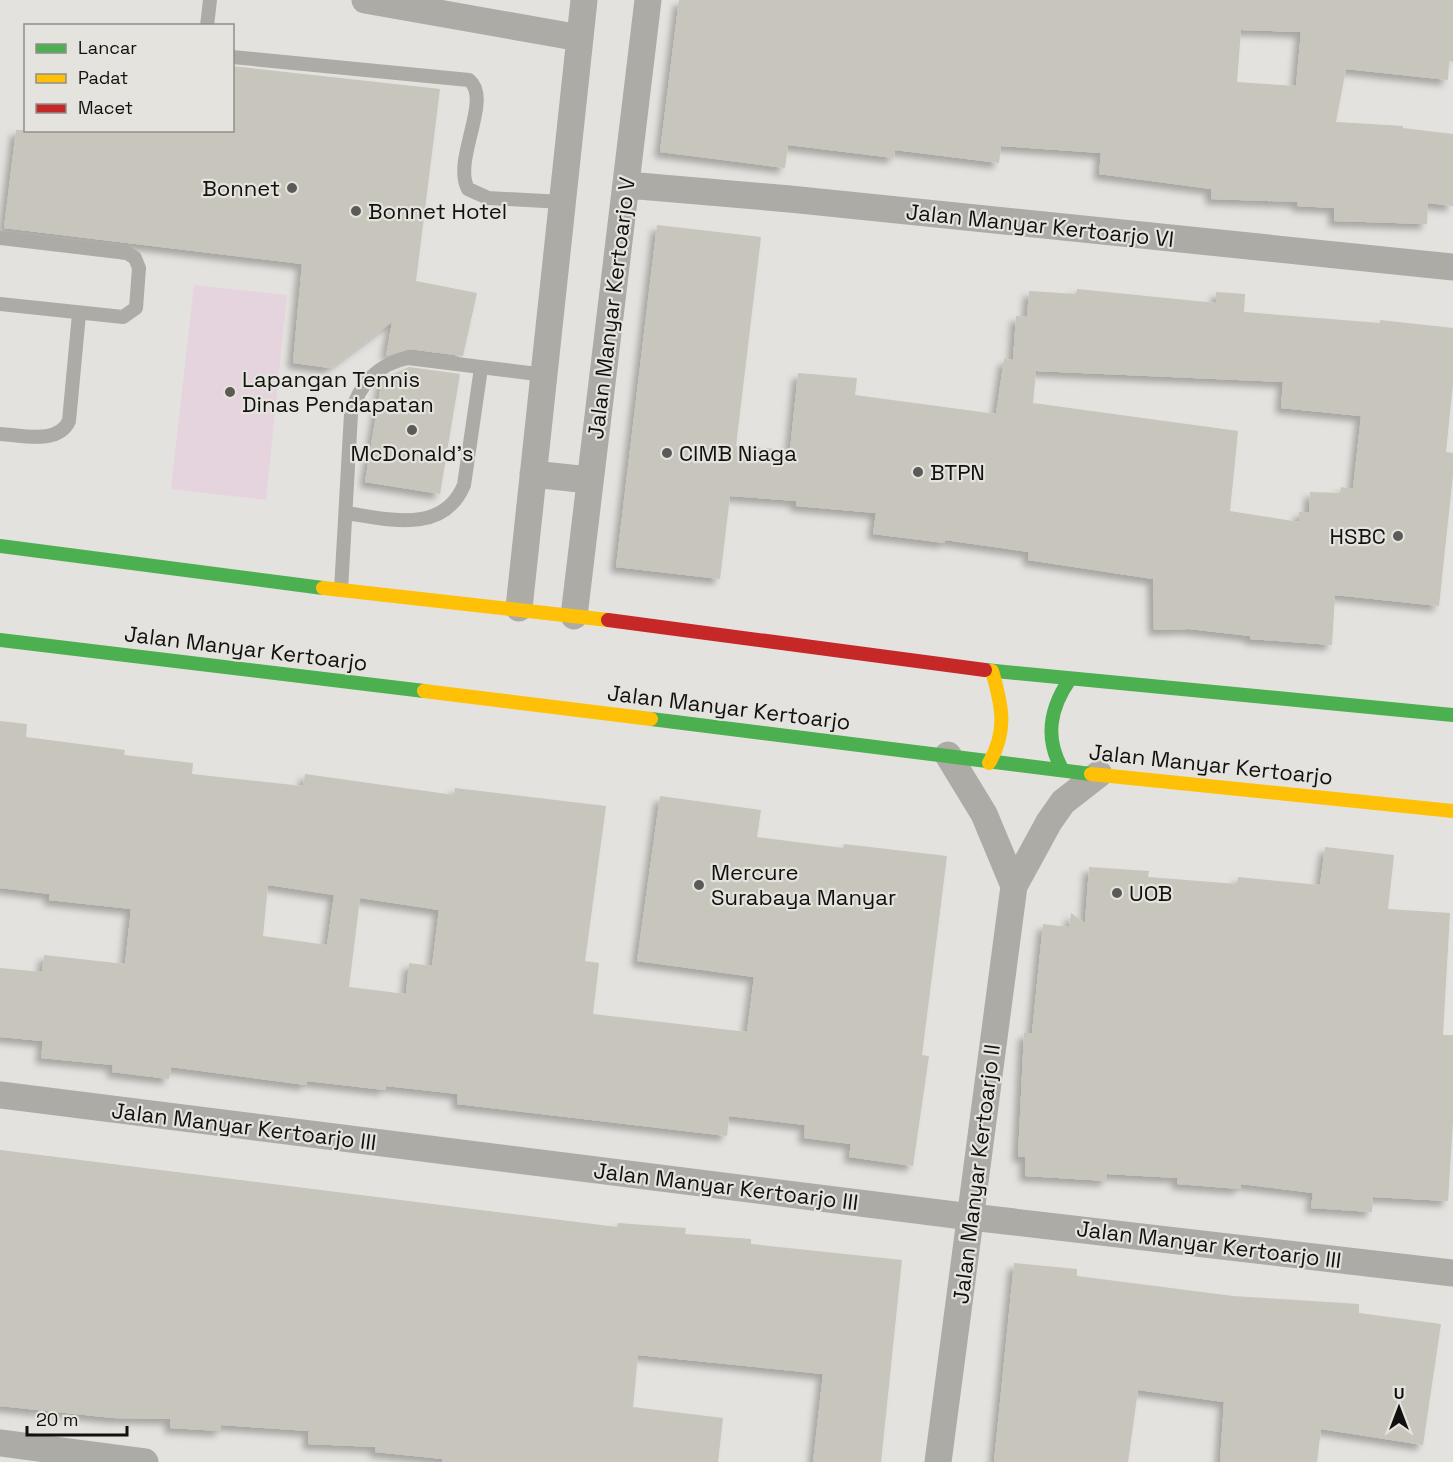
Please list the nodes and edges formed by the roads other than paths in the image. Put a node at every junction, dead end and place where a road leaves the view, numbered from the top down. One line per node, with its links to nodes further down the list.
1 (210, 0): 5 (lane)
2 (365, 0): 6 (street)
3 (584, 0): 6 (street)
4 (648, 0): 8 (street, Jalan Manyar Kertoarjo V)
5 (207, 24)
6 (580, 38): 9 (street)
7 (234, 57): 9 (lane)
8 (627, 185): 11 (street, Jalan Manyar Kertoarjo VI); 18 (street, Jalan Manyar Kertoarjo V)
9 (563, 202): 15 (street)
10 (0, 238): 13 (lane)
11 (1453, 267)
12 (0, 304): 13 (lane)
13 (79, 314): 16 (lane)
14 (482, 368): 15 (lane); 19 (lane); 19 (lane)
15 (545, 375): 17 (street)
16 (0, 434)
17 (533, 474): 18 (street); 22 (street)
18 (589, 480): 23 (street, Jalan Manyar Kertoarjo V)
19 (346, 513): 21 (lane)
20 (0, 546): 21 (main road)
21 (341, 590): 22 (main road)
22 (519, 608): 23 (main road)
23 (574, 616): 25 (main road)
24 (0, 640): 28 (main road, Jalan Manyar Kertoarjo)
25 (992, 671): 26 (main road); 29 (main road)
26 (1070, 679): 27 (main road); 30 (main road)
27 (1453, 714)
28 (948, 755): 29 (main road, Jalan Manyar Kertoarjo); 33 (street, Jalan Manyar Kertoarjo II)
29 (989, 763): 30 (main road, Jalan Manyar Kertoarjo)
30 (1062, 769): 31 (main road, Jalan Manyar Kertoarjo)
31 (1099, 774): 32 (main road, Jalan Manyar Kertoarjo); 33 (street, Jalan Manyar Kertoarjo II)
32 (1453, 811)
33 (1014, 886): 35 (street, Jalan Manyar Kertoarjo II)
34 (0, 1095): 35 (street, Jalan Manyar Kertoarjo III)
35 (971, 1217): 36 (street, Jalan Manyar Kertoarjo III); 39 (street, Jalan Manyar Kertoarjo II)
36 (1453, 1273)
37 (0, 1443): 38 (street)
38 (145, 1462)
39 (938, 1462)

